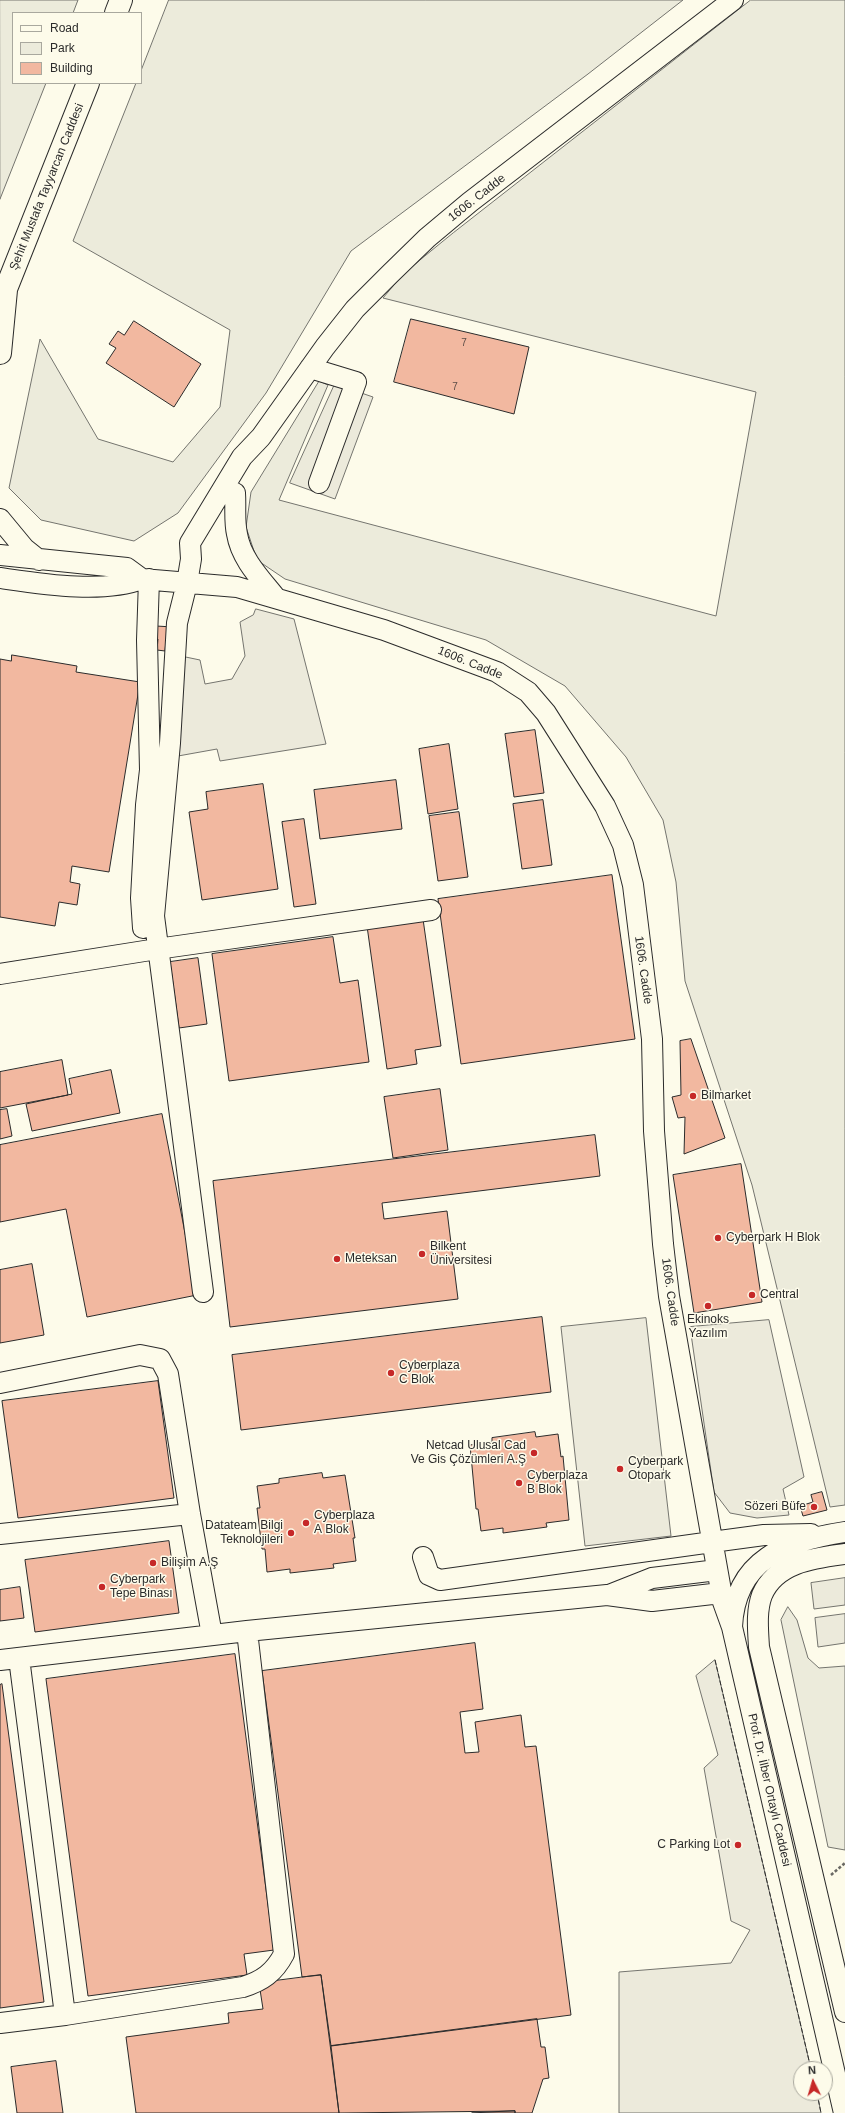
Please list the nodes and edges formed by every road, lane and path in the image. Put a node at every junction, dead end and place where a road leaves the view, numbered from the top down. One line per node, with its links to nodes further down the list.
1 (122, 0): 3 (main road)
2 (733, 0): 7 (street, 1606. Cadde)
3 (116, 12)
4 (88, 84): 5 (main road, Şehit Mustafa Tayyarcan Caddesi)
5 (3, 297): 6 (main road, Şehit Mustafa Tayyarcan Caddesi)
6 (0, 353)
7 (310, 368): 8 (street, 1606. Cadde); 9 (street)
8 (261, 437): 10 (street, 1606. Cadde); 14 (street, 1606. Cadde)
9 (319, 483)
10 (235, 493): 14 (street, 1606. Cadde); 18 (street)
11 (0, 519): 13 (street)
12 (0, 555): 13 (street)
13 (39, 560): 15 (street)
14 (190, 560): 17 (street, 1606. Cadde)
15 (145, 579): 16 (street); 17 (street); 20 (street)
16 (4, 581)
17 (187, 583): 18 (street, 1606. Cadde); 20 (street)
18 (276, 598): 27 (street, 1606. Cadde)
19 (431, 910): 20 (street)
20 (157, 949): 21 (street); 22 (street)
21 (0, 974)
22 (203, 1292)
23 (0, 1383): 24 (street)
24 (190, 1514): 26 (street); 35 (street)
25 (836, 1533): 27 (street); 33 (street, Prof. Dr. İlber Ortaylı Caddesi)
26 (0, 1534)
27 (712, 1542): 29 (street); 30 (street, 1606. Cadde)
28 (845, 1554): 37 (street, Prof. Dr. İlber Ortaylı Caddesi)
29 (423, 1557)
30 (717, 1570): 31 (street, 1606. Cadde); 32 (street)
31 (721, 1594): 32 (street); 33 (street, 1606. Cadde)
32 (607, 1596): 34 (street)
33 (732, 1627): 40 (street, Prof. Dr. İlber Ortaylı Caddesi)
34 (247, 1631): 35 (street); 38 (street)
35 (212, 1635): 36 (street)
36 (9, 1659): 38 (street)
37 (845, 2012)
38 (65, 2015): 39 (street)
39 (0, 2023)
40 (844, 2113)

